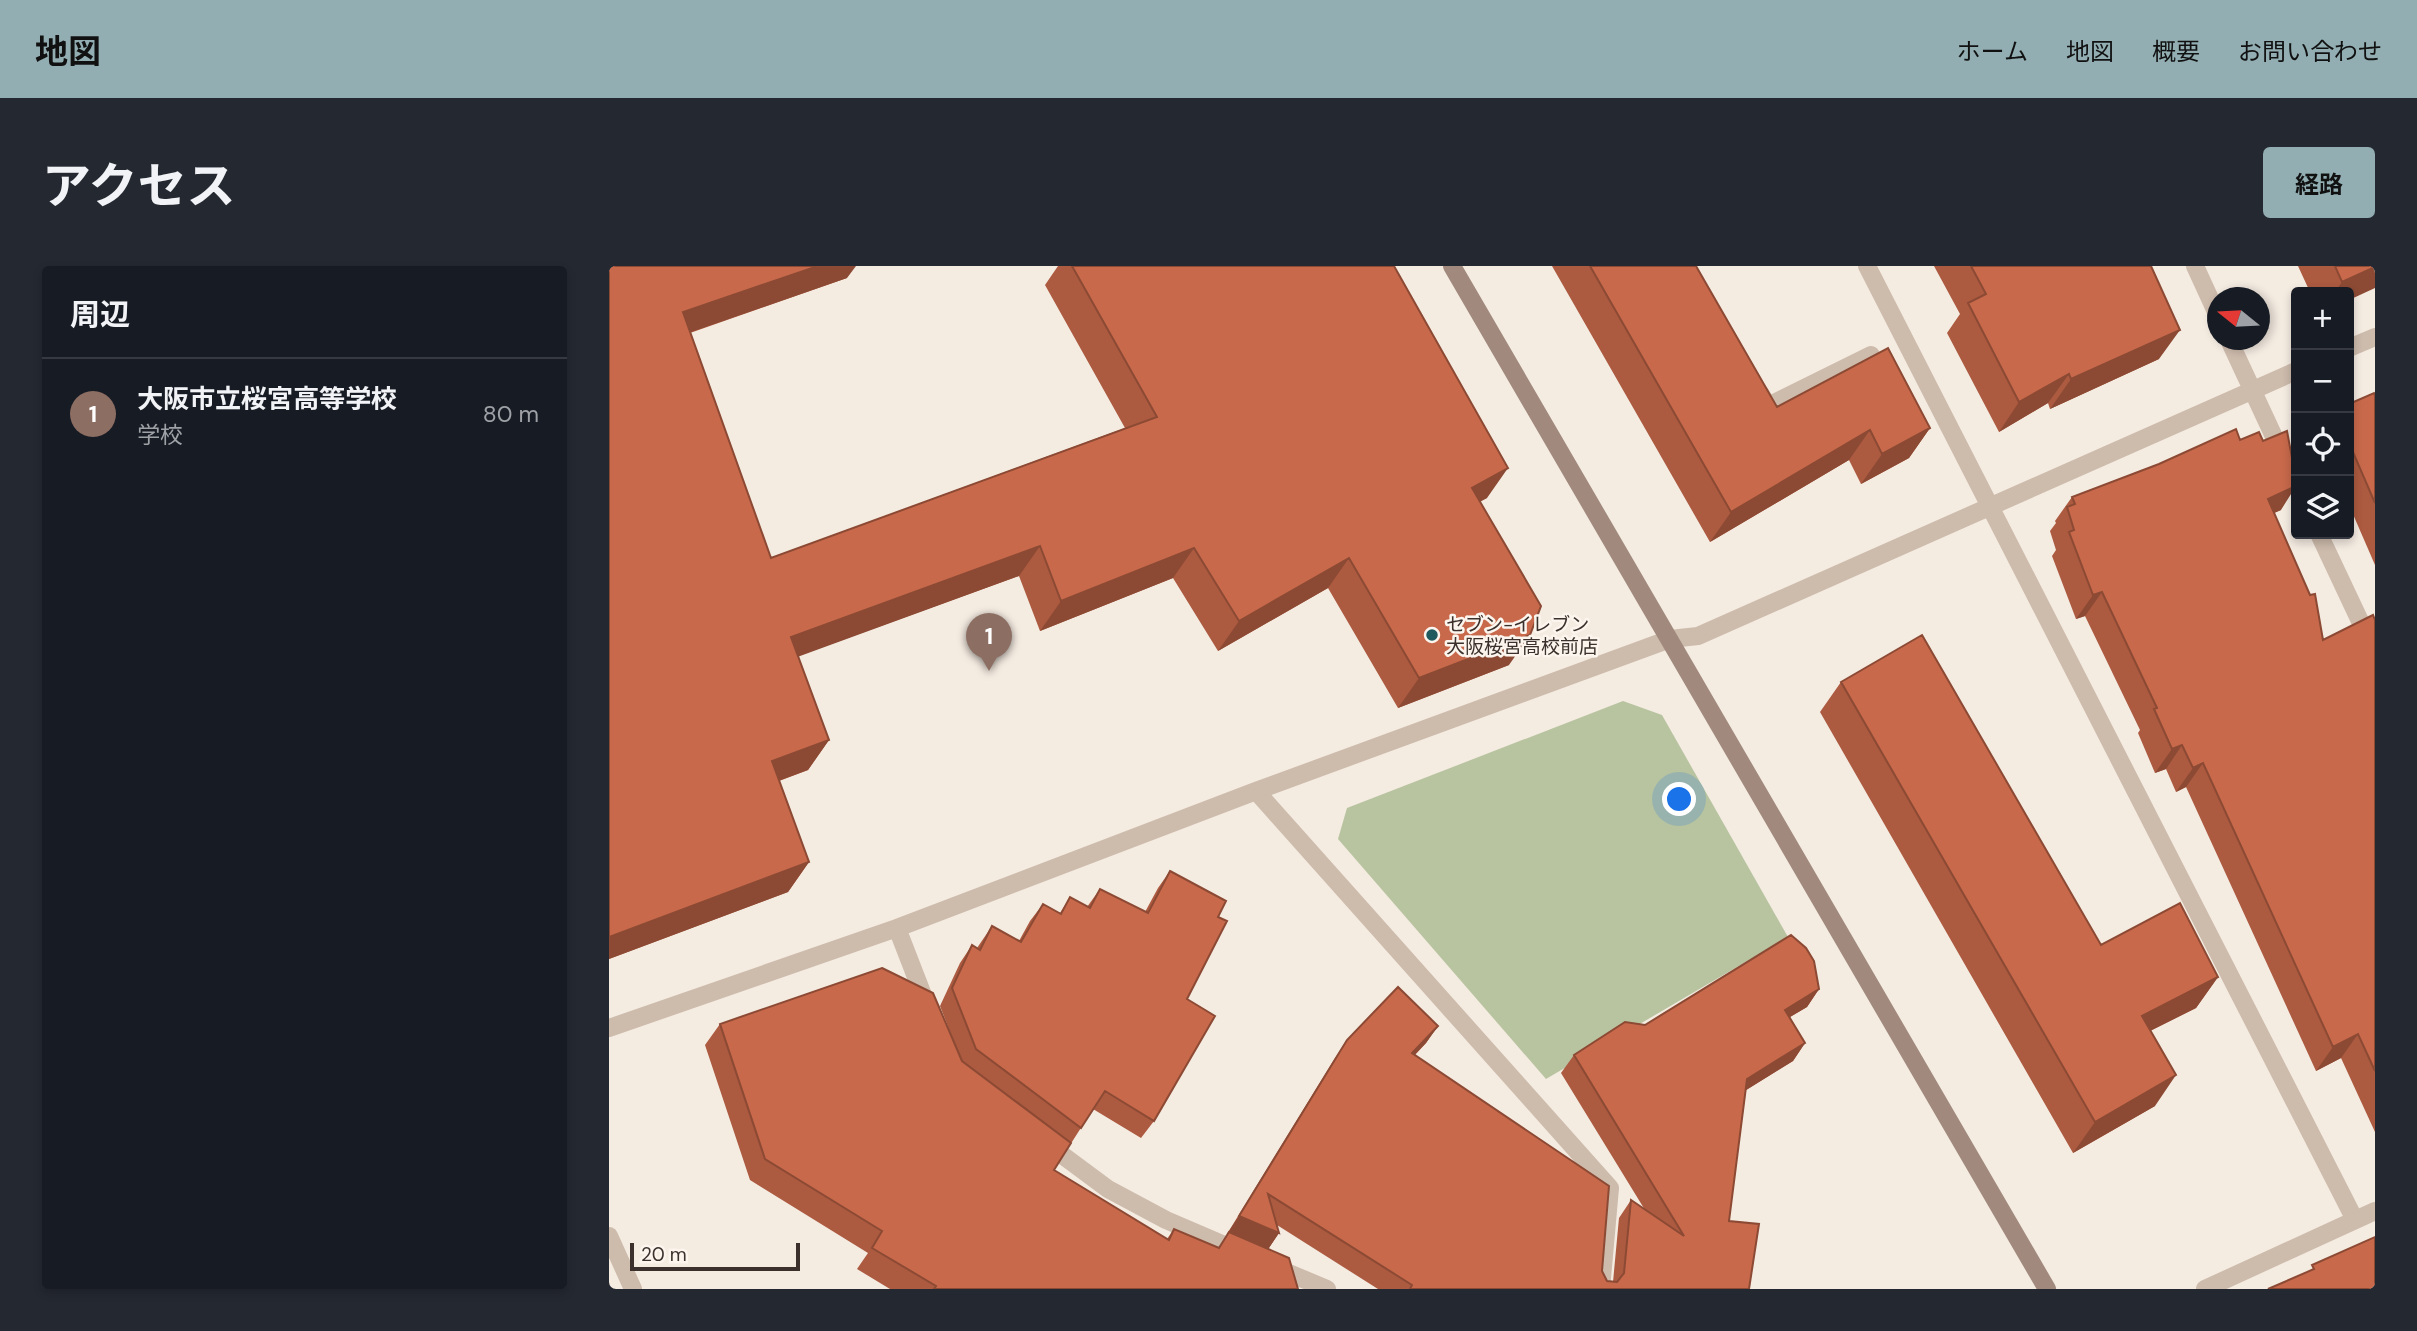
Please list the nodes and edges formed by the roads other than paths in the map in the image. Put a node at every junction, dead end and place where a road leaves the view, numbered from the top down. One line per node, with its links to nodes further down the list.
1 (1452, 266): 15 (street)
2 (1867, 266): 13 (street)
3 (2195, 266): 4 (street)
4 (2207, 292)
5 (2375, 337): 6 (street)
6 (2354, 346)
7 (2234, 350): 11 (street)
8 (1871, 355): 10 (street)
9 (2291, 373): 11 (street)
10 (1754, 383)
11 (2253, 391): 12 (street); 13 (street)
12 (2292, 476)
13 (1992, 507): 15 (street); 23 (street)
14 (2321, 539): 16 (street)
15 (1670, 639): 17 (street); 28 (street)
16 (2375, 653)
17 (1256, 791): 18 (street); 27 (street)
18 (897, 928): 19 (street); 20 (street)
19 (935, 1025)
20 (609, 1028)
21 (1031, 1132): 26 (street)
22 (2375, 1211): 23 (street)
23 (2355, 1220): 29 (street)
24 (609, 1236): 25 (street)
25 (633, 1289)
26 (1327, 1289)
27 (1601, 1289)
28 (2047, 1289)
29 (2205, 1289)

